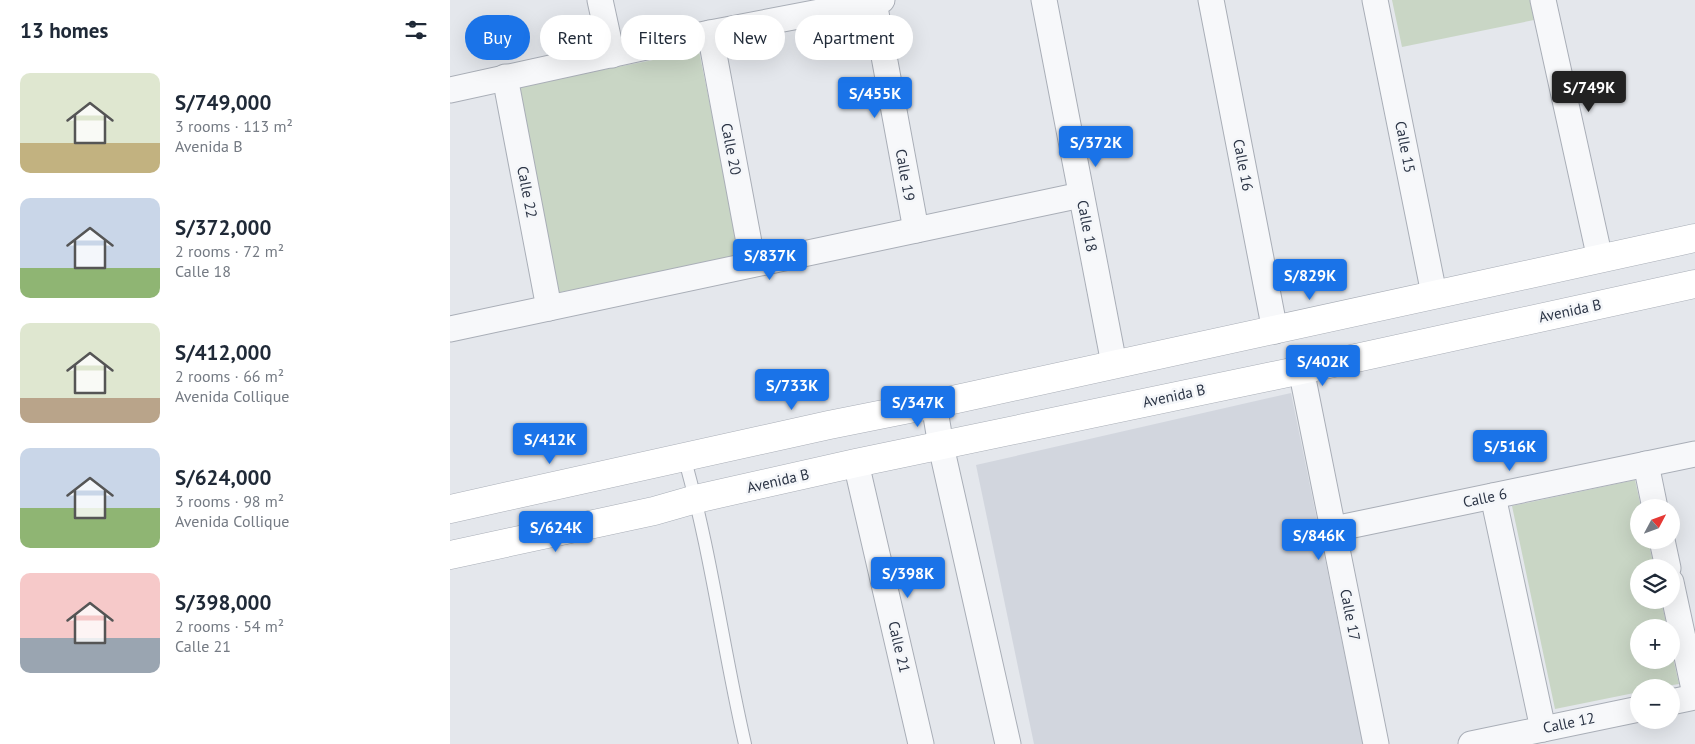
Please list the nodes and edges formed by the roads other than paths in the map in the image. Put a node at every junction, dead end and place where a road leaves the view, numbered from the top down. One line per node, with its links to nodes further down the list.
1 (600, 0): 8 (street)
2 (1044, 0): 11 (street, Calle 18)
3 (1211, 0): 20 (street, Calle 16)
4 (1375, 0): 17 (street, Calle 15)
5 (1543, 0): 14 (street)
6 (878, 1): 7 (street); 12 (street, Calle 19)
7 (710, 33): 8 (street); 15 (street, Calle 20)
8 (612, 55): 9 (street)
9 (505, 77): 10 (street); 18 (street, Calle 22)
10 (450, 90)
11 (1081, 195): 12 (street); 21 (street, Calle 18)
12 (916, 230): 15 (street)
13 (1695, 238): 14 (street)
14 (1600, 259): 17 (street)
15 (752, 264): 18 (street)
16 (1695, 284): 22 (street, Avenida B)
17 (1434, 294): 20 (street)
18 (549, 308): 19 (street)
19 (450, 329)
20 (1275, 331): 21 (street)
21 (1114, 364): 23 (street)
22 (1301, 369): 24 (street, Avenida B); 33 (street, Calle 17)
23 (934, 404): 24 (street); 26 (street)
24 (941, 446): 27 (street, Avenida B); 42 (street)
25 (1695, 454): 28 (street, Calle 6)
26 (671, 460): 30 (lane); 32 (street)
27 (856, 462): 30 (street, Avenida B); 41 (street, Calle 21)
28 (1646, 464): 29 (street, Calle 6); 31 (street)
29 (1493, 496): 33 (street, Calle 6); 39 (street)
30 (696, 499): 34 (street, Avenida B); 40 (lane)
31 (1653, 499)
32 (450, 509)
33 (1334, 529): 43 (street, Calle 17)
34 (450, 554)
35 (1677, 609): 36 (street)
36 (1695, 696): 37 (street)
37 (1680, 700)
38 (1630, 711): 39 (street, Calle 12)
39 (1543, 729): 44 (street, Calle 12)
40 (745, 744)
41 (921, 744)
42 (1008, 744)
43 (1376, 744)
44 (1470, 744)

